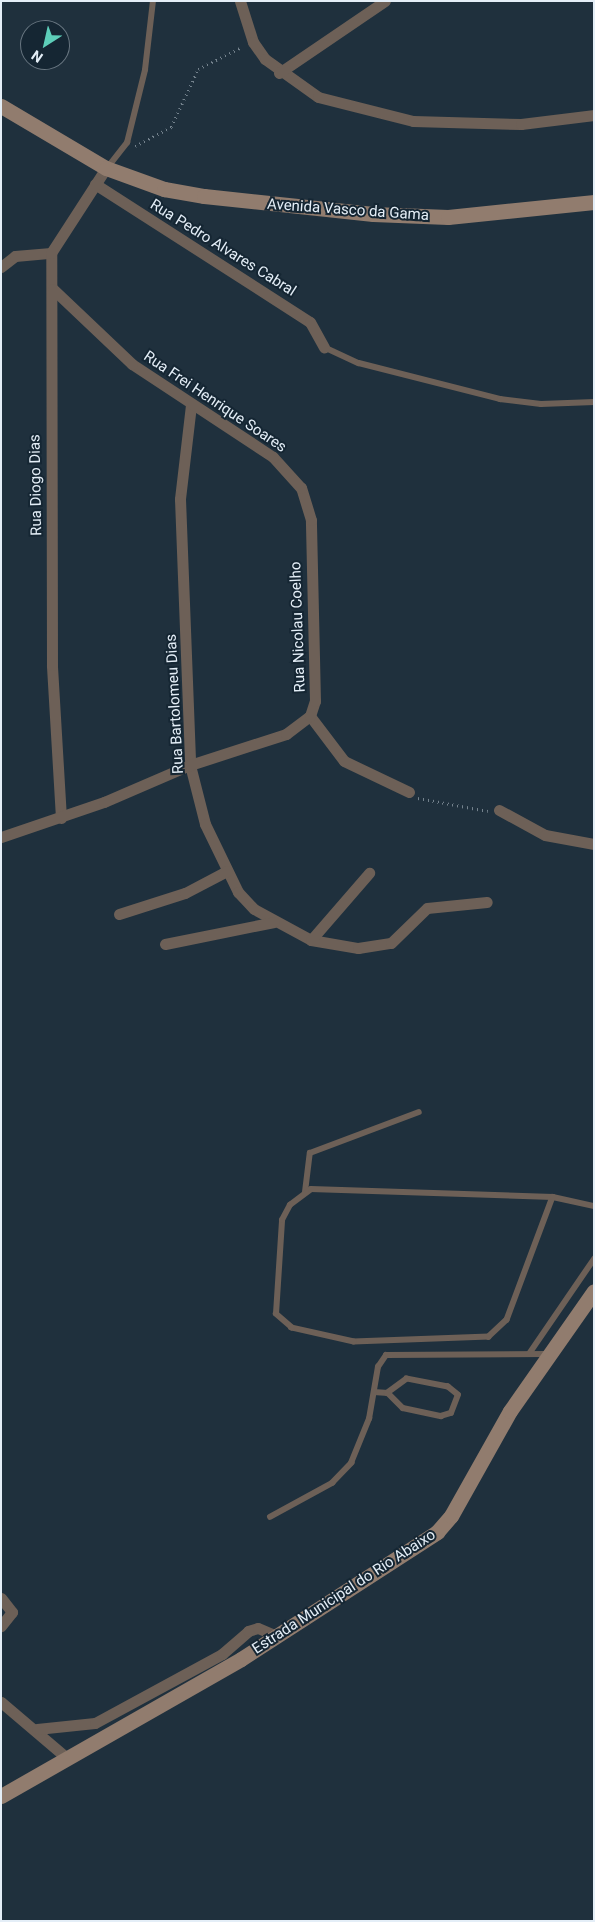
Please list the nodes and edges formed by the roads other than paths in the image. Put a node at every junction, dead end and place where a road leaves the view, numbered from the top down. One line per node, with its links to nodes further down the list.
1 (153, 1): 7 (lane)
2 (240, 1): 4 (street)
3 (385, 1): 4 (street)
4 (279, 73): 6 (street)
5 (1, 106): 7 (street, Avenida Vasco da Gama)
6 (594, 115)
7 (106, 168): 8 (street); 9 (street, Avenida Vasco da Gama)
8 (95, 184): 10 (street); 13 (street, Rua Pedro Alvares Cabral)
9 (594, 202)
10 (51, 253): 11 (street); 12 (street, Rua Diogo Dias)
11 (1, 267)
12 (53, 289): 15 (street, Rua Frei Henrique Soares); 21 (street, Rua Diogo Dias)
13 (324, 347): 14 (lane)
14 (594, 402)
15 (191, 406): 16 (street, Rua Frei Henrique Soares); 18 (street, Rua Bartolomeu Dias)
16 (309, 505): 17 (street, Rua Nicolau Coelho)
17 (310, 716): 18 (street); 19 (street)
18 (190, 765): 21 (street); 24 (street, Rua Bartolomeu Dias)
19 (409, 792)
20 (499, 810): 23 (street)
21 (61, 818): 22 (street)
22 (1, 837)
23 (594, 844)
24 (227, 871): 27 (street); 28 (street, Rua Bartolomeu Dias)
25 (369, 873): 29 (street)
26 (487, 902): 29 (street, Rua Bartolomeu Dias)
27 (119, 914)
28 (274, 922): 29 (street, Rua Bartolomeu Dias); 30 (street)
29 (310, 940)
30 (165, 944)
31 (419, 1112): 32 (lane)
32 (305, 1192): 33 (lane); 33 (lane)
33 (553, 1197): 34 (lane)
34 (594, 1206)
35 (594, 1259): 37 (lane)
36 (594, 1291): 38 (street, Estrada Municipal do Rio Abaixo)
37 (529, 1354): 38 (lane); 39 (lane)
38 (548, 1354): 44 (street, Estrada Municipal do Rio Abaixo)
39 (374, 1392): 40 (lane); 41 (lane)
40 (388, 1393): 40 (lane)
41 (270, 1517)
42 (1, 1598): 43 (street)
43 (1, 1626)
44 (277, 1636): 46 (street); 47 (street, Estrada Municipal do Rio Abaixo)
45 (1, 1702): 46 (street)
46 (37, 1729): 47 (street)
47 (68, 1759): 48 (street, Estrada Municipal do Rio Abaixo)
48 (1, 1796)

